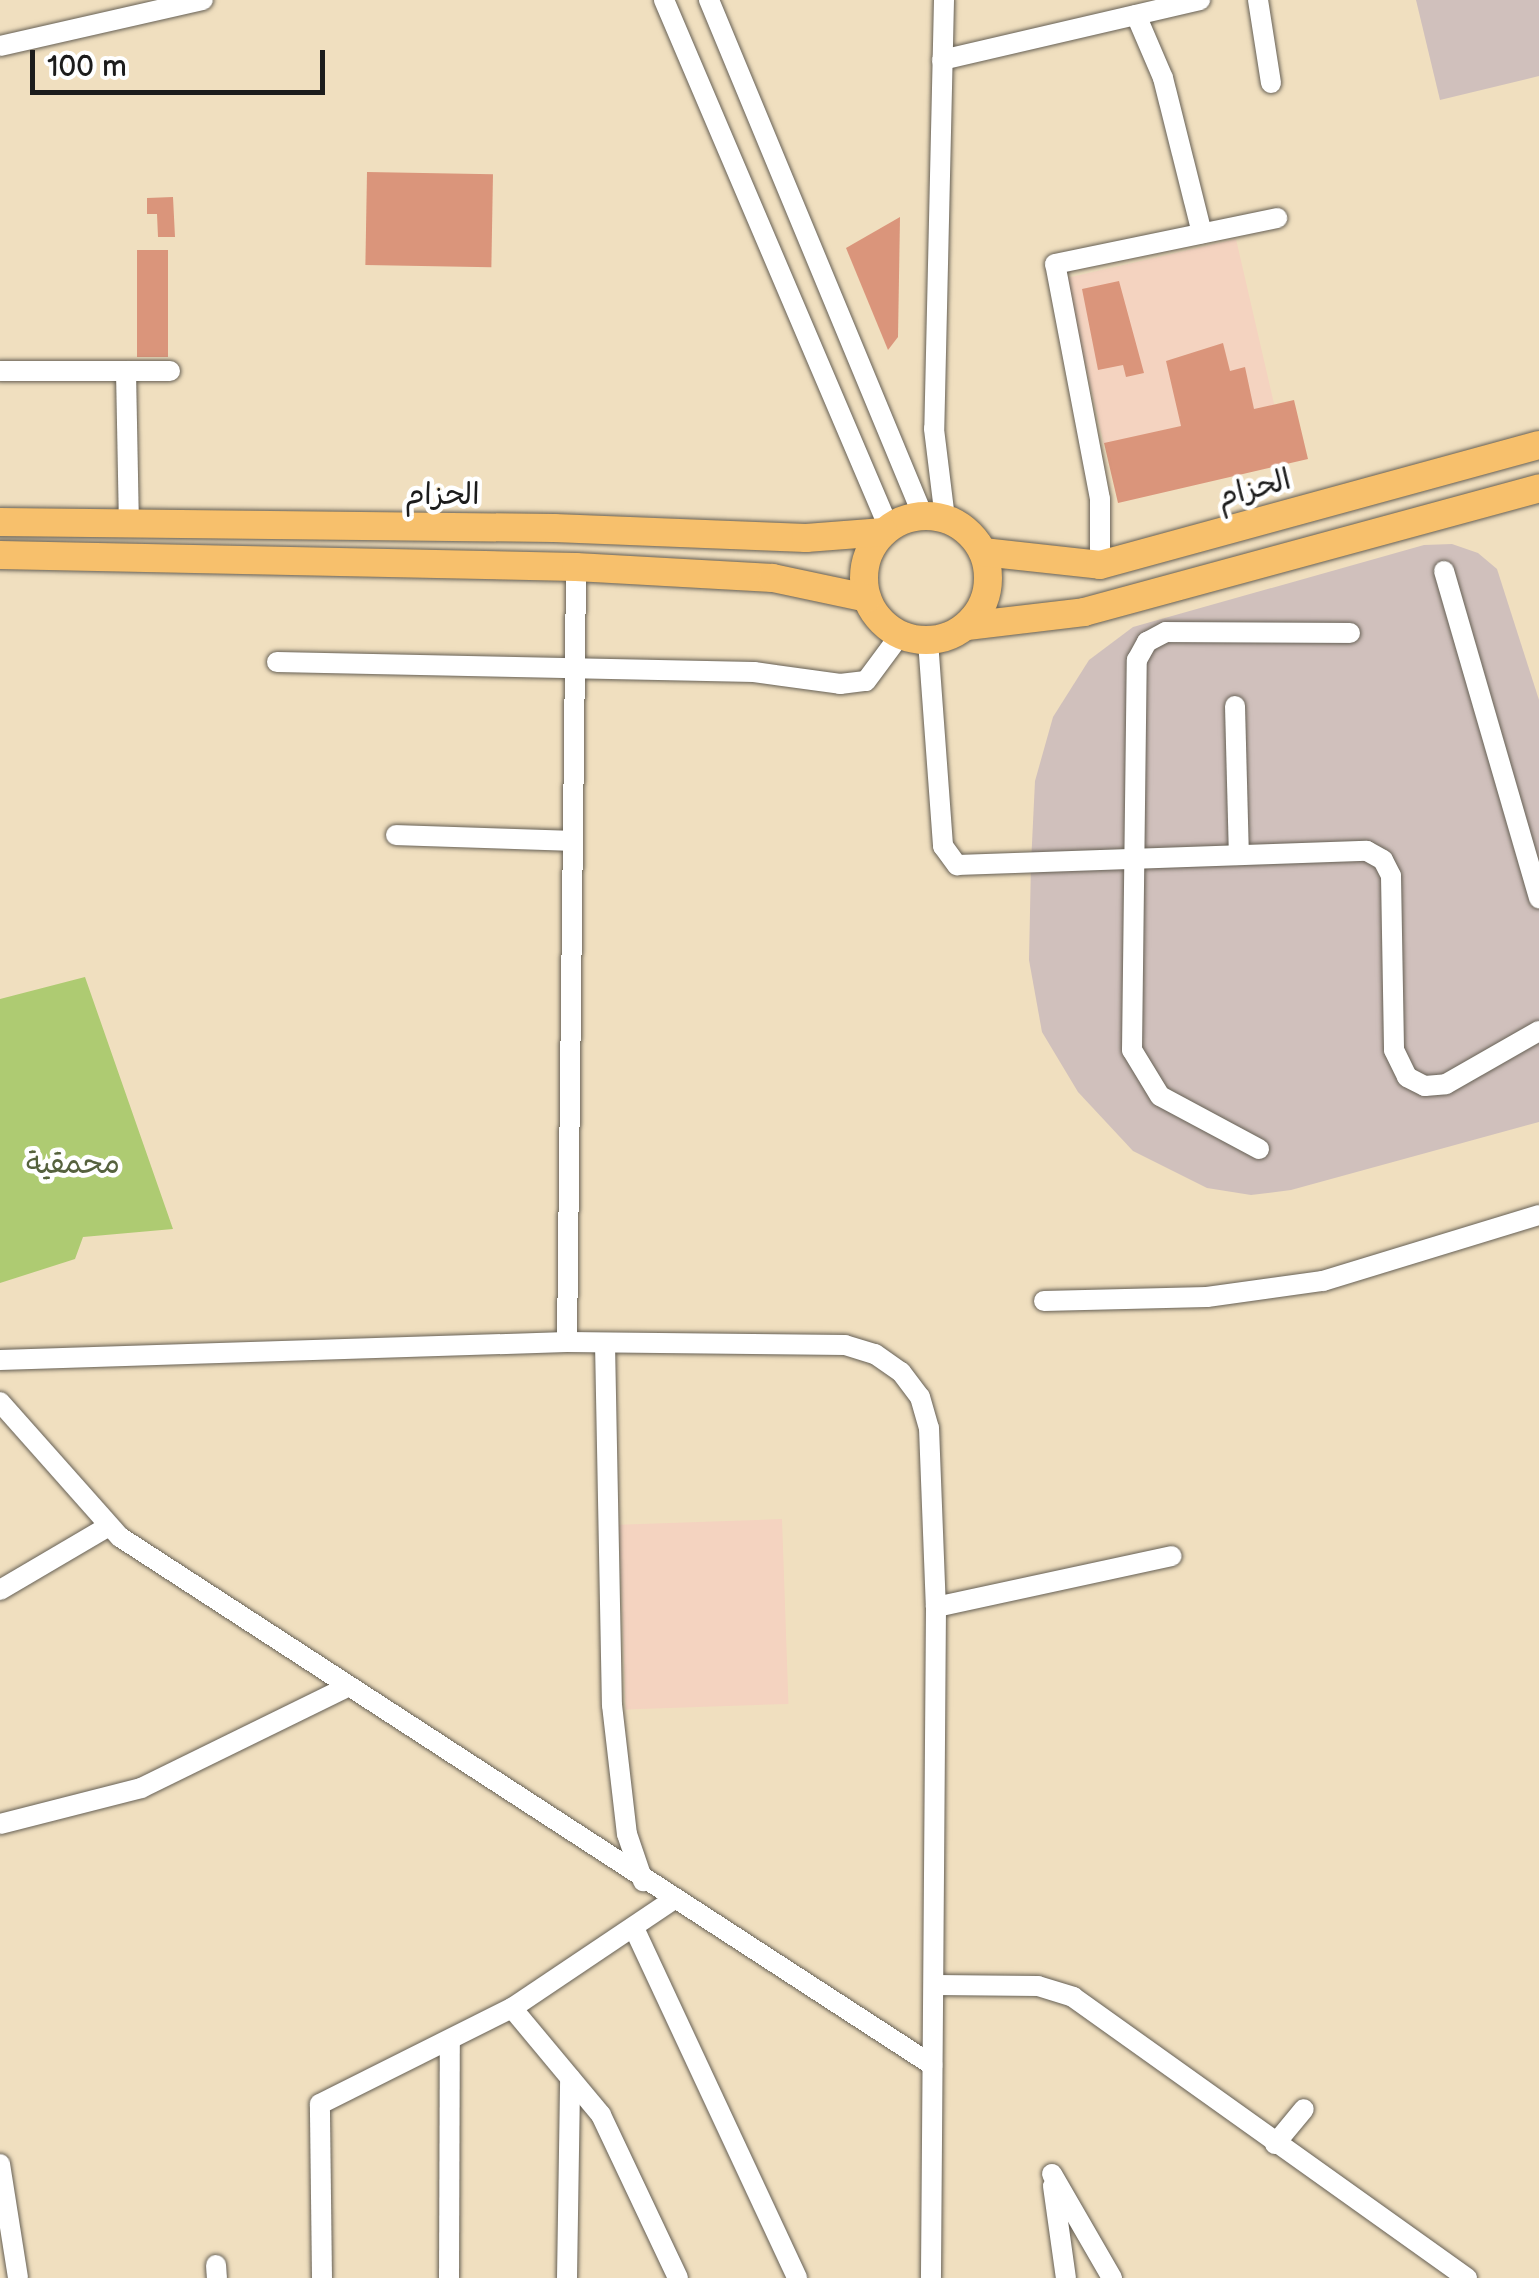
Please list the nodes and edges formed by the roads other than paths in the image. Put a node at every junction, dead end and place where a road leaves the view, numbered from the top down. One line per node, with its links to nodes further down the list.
1 (204, 0): 8 (street)
2 (664, 0): 22 (street)
3 (709, 0): 18 (street)
4 (944, 0): 9 (street)
5 (1200, 0): 7 (street)
6 (1258, 0): 10 (street)
7 (1136, 15): 9 (street); 12 (street)
8 (0, 46)
9 (942, 60): 18 (street)
10 (1272, 83)
11 (1277, 218): 12 (street)
12 (1202, 234): 25 (street)
13 (0, 371): 14 (street)
14 (126, 371): 15 (street); 20 (street)
15 (170, 371)
16 (1539, 445): 25 (main road, الحزام)
17 (1539, 488): 29 (main road)
18 (934, 517): 22 (main road); 23 (main road)
19 (0, 522): 20 (main road, الحزام)
20 (129, 525): 21 (main road, الحزام)
21 (554, 528): 22 (main road, الحزام); 26 (main road)
22 (886, 530): 28 (main road)
23 (983, 552): 25 (main road, الحزام); 29 (main road)
24 (0, 555): 26 (main road)
25 (1100, 565)
26 (565, 566): 28 (main road); 34 (street)
27 (1444, 570): 40 (street)
28 (866, 598): 31 (main road)
29 (967, 626): 32 (main road)
30 (1350, 633): 39 (street)
31 (900, 635): 32 (main road); 34 (street)
32 (928, 641): 39 (street)
33 (276, 662): 34 (street)
34 (575, 668): 37 (street)
35 (1235, 706): 38 (street)
36 (396, 835): 37 (street)
37 (573, 841): 45 (street)
38 (1239, 855): 39 (street); 41 (street)
39 (1136, 859): 42 (street)
40 (1539, 898)
41 (1539, 1031)
42 (1259, 1149)
43 (1539, 1215): 44 (street)
44 (1044, 1301)
45 (567, 1342): 46 (street); 47 (street)
46 (605, 1342): 52 (street); 55 (street)
47 (0, 1360)
48 (0, 1402): 49 (street)
49 (110, 1526): 51 (street); 53 (street)
50 (1172, 1556): 52 (street)
51 (0, 1590)
52 (936, 1607): 58 (street)
53 (345, 1688): 54 (street); 55 (street)
54 (0, 1824)
55 (643, 1881): 56 (street)
56 (673, 1900): 57 (street); 61 (street)
57 (634, 1928): 59 (street); 71 (street)
58 (934, 1984): 61 (street); 64 (street)
59 (512, 2008): 60 (street); 62 (street)
60 (450, 2042): 67 (street); 68 (street)
61 (932, 2064): 72 (street)
62 (570, 2078): 69 (street); 70 (street)
63 (1304, 2110): 64 (street)
64 (1275, 2144): 75 (street)
65 (0, 2164): 66 (street)
66 (18, 2278)
67 (322, 2278)
68 (449, 2278)
69 (567, 2278)
70 (678, 2278)
71 (796, 2278)
72 (931, 2278)
73 (1066, 2278): 74 (street)
74 (1112, 2278)
75 (1468, 2278)

